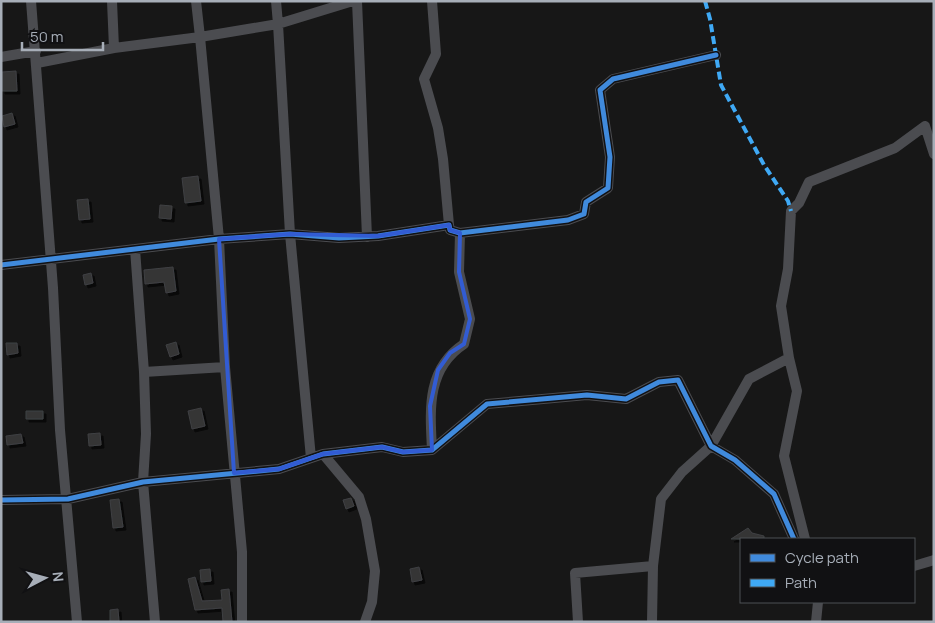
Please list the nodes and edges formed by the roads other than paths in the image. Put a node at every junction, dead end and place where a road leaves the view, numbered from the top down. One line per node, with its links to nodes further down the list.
1 (31, 1): 10 (street)
2 (112, 1): 9 (street)
3 (196, 1): 8 (street)
4 (276, 1): 7 (street)
5 (355, 1): 7 (street); 18 (street)
6 (432, 1): 15 (street)
7 (278, 24): 8 (street); 17 (street)
8 (200, 36): 9 (street); 19 (street)
9 (114, 48): 13 (street)
10 (36, 51): 12 (street); 13 (street)
11 (716, 55): 16 (street)
12 (1, 57)
13 (37, 64): 21 (street)
14 (934, 154): 23 (street)
15 (449, 224): 16 (street); 18 (street)
16 (460, 233): 27 (street)
17 (290, 234): 18 (street); 19 (street); 29 (street)
18 (367, 237)
19 (219, 239): 20 (street); 24 (street)
20 (135, 249): 21 (street); 25 (street)
21 (51, 259): 22 (street); 32 (street)
22 (1, 265)
23 (789, 358): 26 (street); 35 (street)
24 (225, 367): 25 (street); 30 (street)
25 (144, 372): 31 (street)
26 (711, 446): 27 (street); 34 (street); 37 (street)
27 (432, 450): 28 (street)
28 (324, 454): 29 (street); 43 (street)
29 (311, 458): 30 (street)
30 (234, 473): 31 (street); 42 (street)
31 (143, 482): 32 (street); 41 (street)
32 (68, 499): 33 (street); 40 (street)
33 (1, 500)
34 (794, 538)
35 (805, 538)
36 (934, 560): 38 (street)
37 (653, 566): 44 (street); 45 (street)
38 (915, 566)
39 (818, 603): 46 (street)
40 (77, 622)
41 (156, 622)
42 (242, 622)
43 (365, 622)
44 (578, 622)
45 (652, 622)
46 (816, 622)

